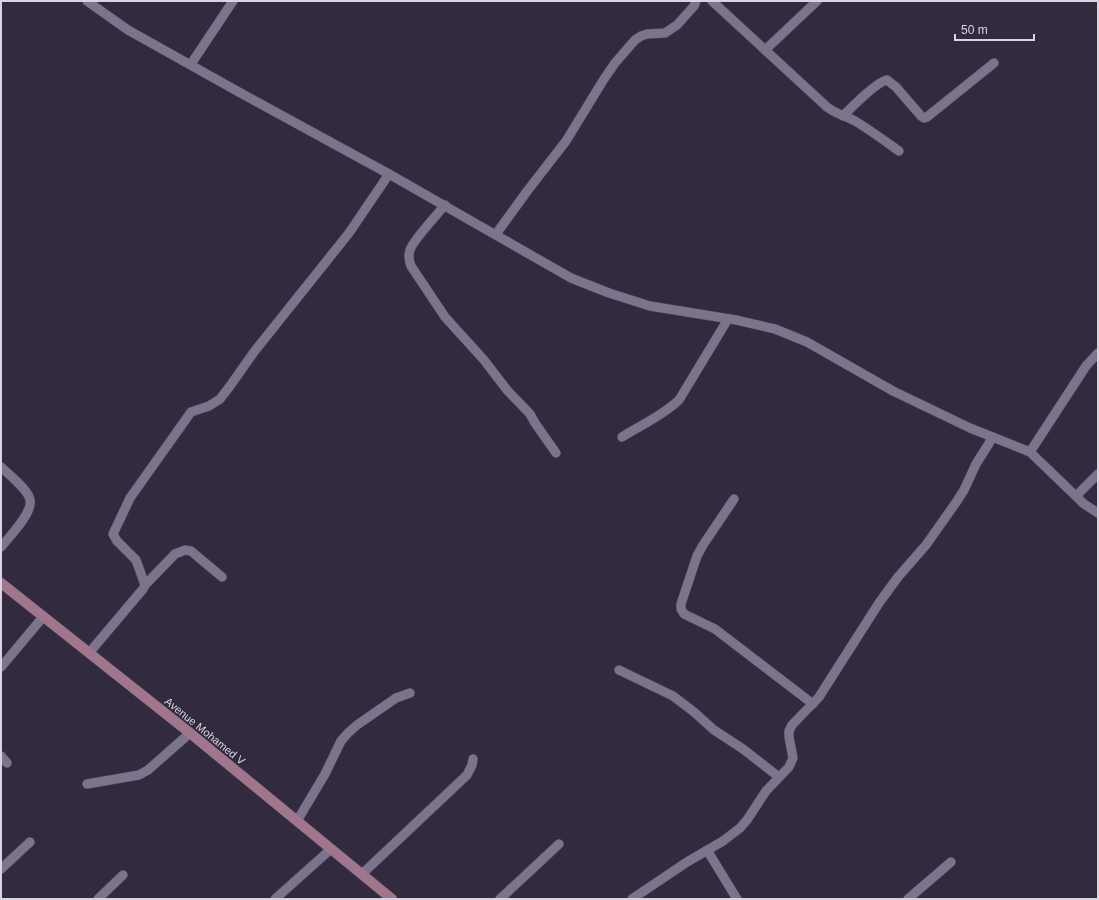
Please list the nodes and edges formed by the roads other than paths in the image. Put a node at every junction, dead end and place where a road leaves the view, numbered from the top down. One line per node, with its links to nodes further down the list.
1 (87, 1): 8 (street)
2 (233, 1): 8 (street)
3 (696, 1): 13 (street)
4 (712, 1): 6 (street)
5 (817, 1): 6 (street)
6 (765, 50): 9 (street)
7 (994, 63): 9 (street)
8 (191, 64): 11 (street)
9 (843, 116): 10 (street)
10 (899, 151)
11 (389, 174): 12 (street); 28 (street)
12 (445, 205): 13 (street); 19 (street)
13 (496, 234): 14 (street)
14 (728, 319): 16 (street); 17 (street)
15 (1098, 353): 18 (street)
16 (622, 437)
17 (992, 437): 18 (street); 34 (street)
18 (1030, 452): 22 (street)
19 (556, 453)
20 (1, 467): 25 (street)
21 (1098, 474): 22 (street)
22 (1076, 496): 24 (street)
23 (734, 499): 34 (street)
24 (1098, 513)
25 (2, 543)
26 (222, 577): 28 (street)
27 (1, 583): 29 (main road, Avenue Mohamed V)
28 (144, 585): 30 (street)
29 (43, 617): 30 (main road, Avenue Mohamed V); 31 (street)
30 (89, 653): 35 (main road, Avenue Mohamed V)
31 (1, 667)
32 (619, 670): 37 (street)
33 (410, 693): 39 (street)
34 (813, 704): 37 (street)
35 (190, 733): 38 (street); 39 (main road, Avenue Mohamed V)
36 (473, 758): 46 (street)
37 (779, 777): 43 (street)
38 (87, 784)
39 (297, 821): 42 (main road, Avenue Mohamed V)
40 (30, 842): 45 (street)
41 (558, 844): 51 (street)
42 (331, 849): 46 (main road, Avenue Mohamed V); 49 (street)
43 (707, 850): 52 (street); 53 (street)
44 (951, 862): 54 (street)
45 (1, 869)
46 (362, 874): 50 (main road, Avenue Mohamed V)
47 (124, 875): 48 (street)
48 (98, 899)
49 (275, 899)
50 (391, 899)
51 (500, 899)
52 (632, 899)
53 (737, 899)
54 (908, 899)

